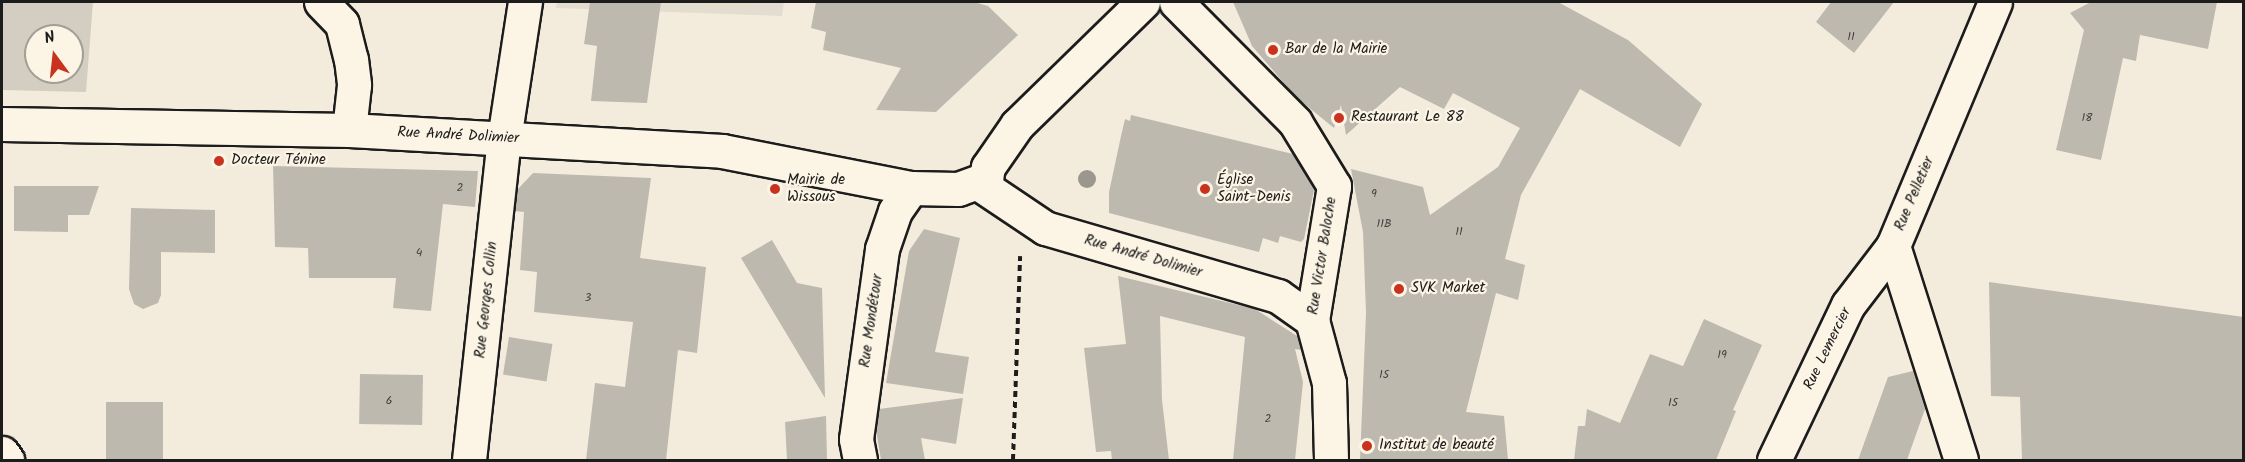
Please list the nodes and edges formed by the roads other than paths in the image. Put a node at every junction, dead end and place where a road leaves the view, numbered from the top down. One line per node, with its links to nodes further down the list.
1 (321, 2): 7 (street)
2 (525, 2): 8 (street, Rue Georges Collin)
3 (1143, 2): 9 (street)
4 (1176, 2): 12 (street, Rue Victor Baloche)
5 (1995, 2): 11 (street, Rue Pelletier)
6 (2, 124): 7 (street, Rue André Dolimier)
7 (349, 130): 8 (street, Rue André Dolimier)
8 (504, 139): 10 (street, Rue André Dolimier); 15 (street, Rue Georges Collin)
9 (978, 183): 10 (street, Rue André Dolimier); 12 (street, Rue André Dolimier)
10 (911, 188): 16 (street, Rue Mondétour)
11 (1893, 246): 18 (street, Rue Lemercier); 19 (street, Rue Pelletier)
12 (1312, 320): 17 (street, Rue Victor Baloche)
13 (2, 453): 14 (street)
14 (8, 460)
15 (469, 460)
16 (860, 460)
17 (1331, 460)
18 (1774, 460)
19 (1961, 460)

